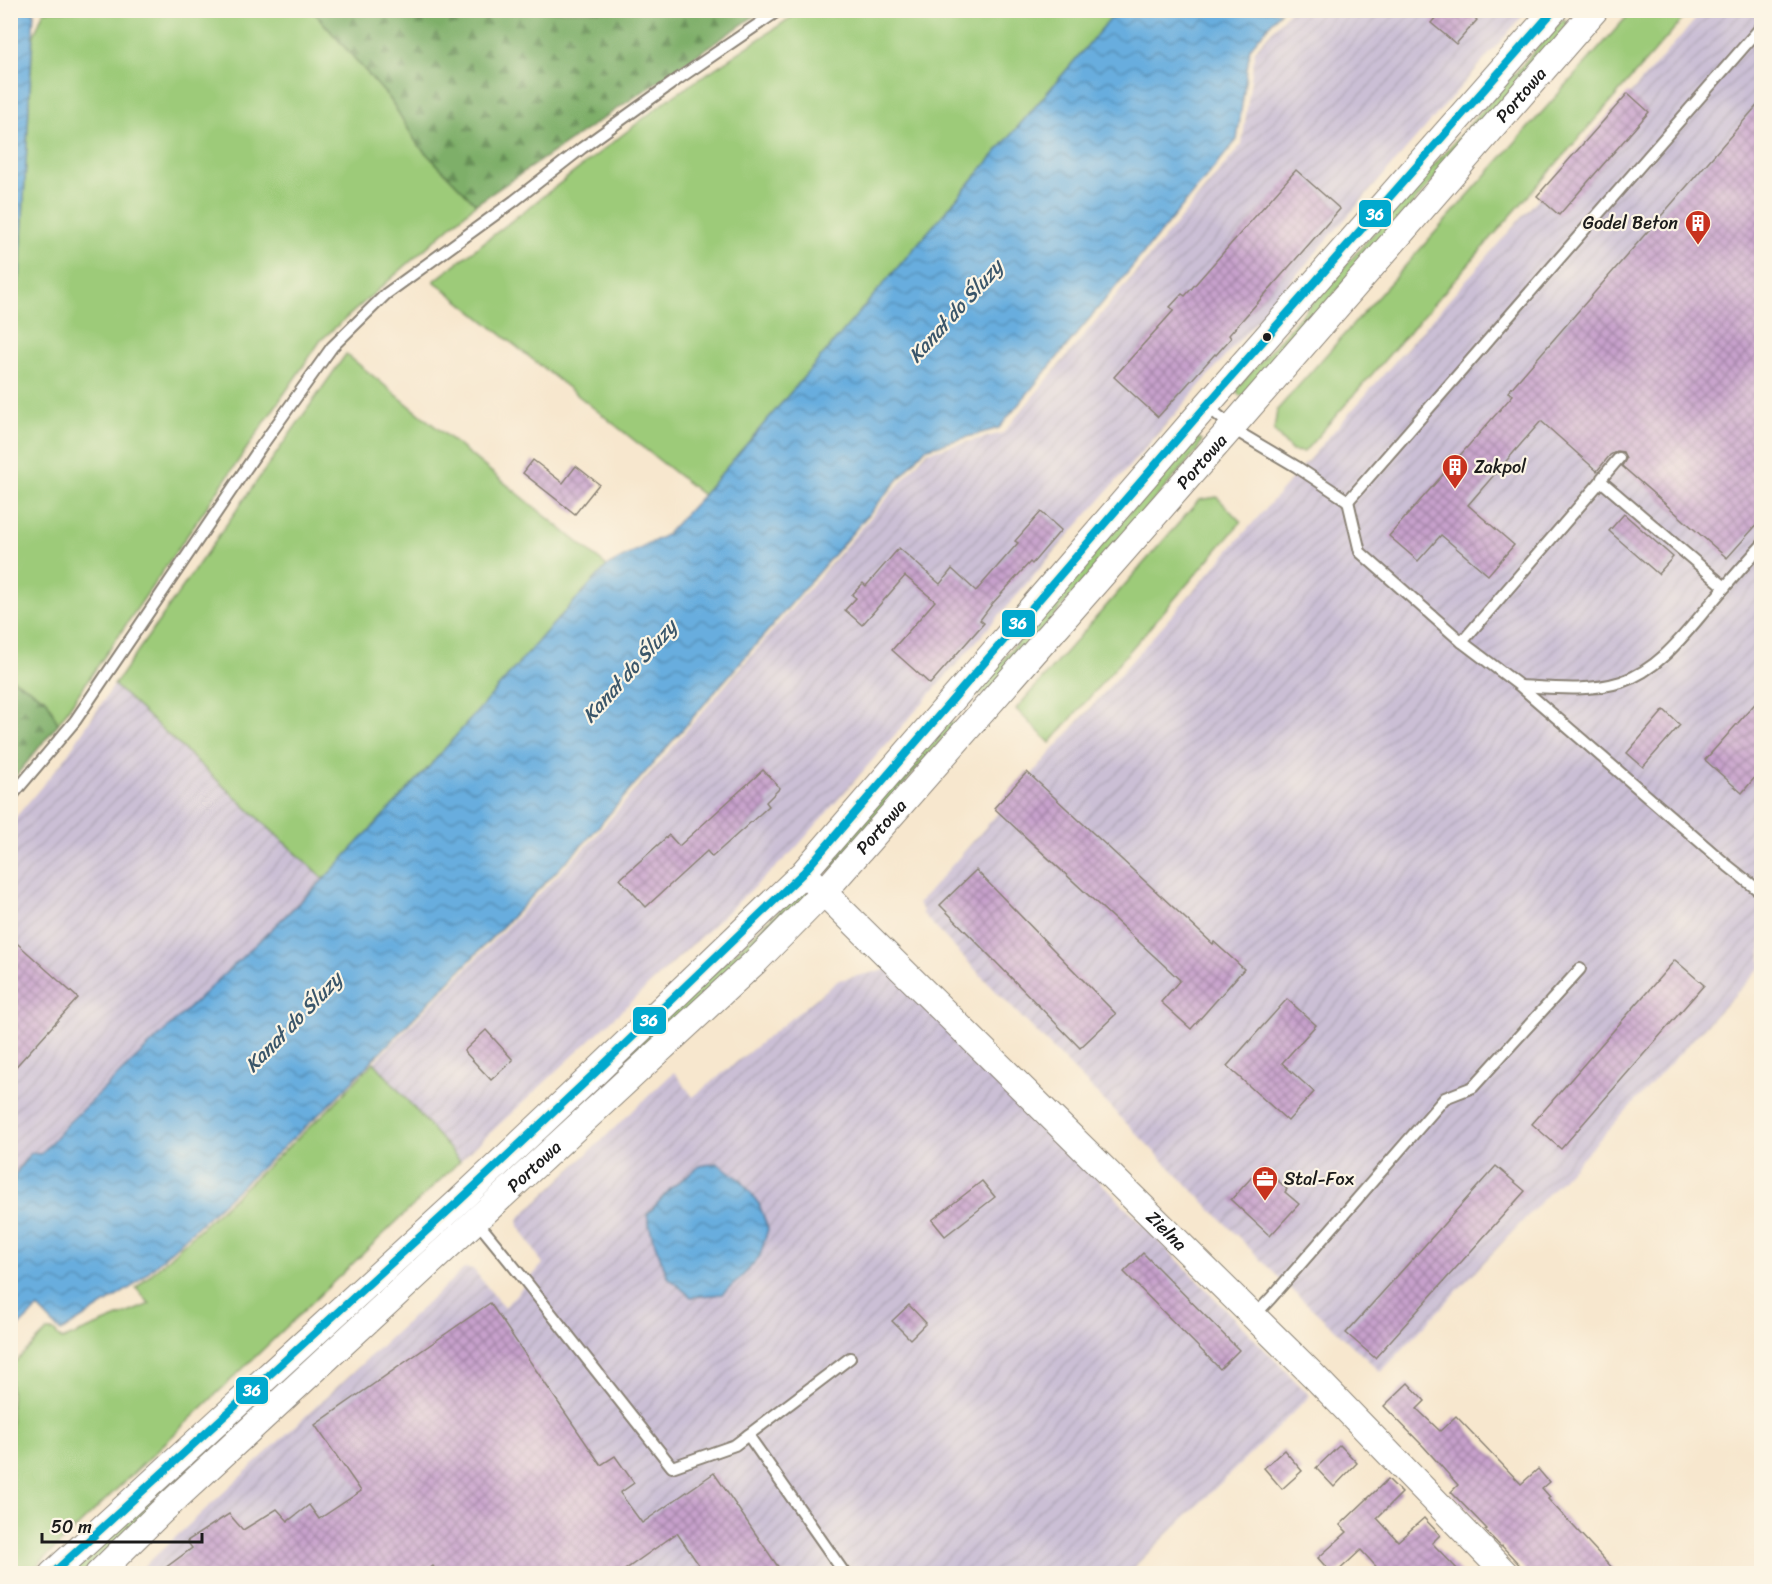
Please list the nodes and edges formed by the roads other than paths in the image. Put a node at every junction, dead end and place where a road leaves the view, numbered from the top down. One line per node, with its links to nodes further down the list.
1 (779, 10): 16 (lane)
2 (1554, 10): 5 (street, Portowa)
3 (1594, 11): 6 (street, Portowa)
4 (1761, 26): 9 (lane)
5 (1206, 406): 6 (lane); 14 (street, Portowa)
6 (1232, 427): 9 (lane); 15 (street, Portowa)
7 (1619, 458): 8 (lane)
8 (1601, 482): 11 (lane); 12 (lane)
9 (1348, 501): 12 (lane)
10 (1761, 545): 11 (lane)
11 (1725, 586): 13 (lane)
12 (1462, 642): 13 (lane)
13 (1520, 686): 19 (lane)
14 (953, 699): 15 (street); 17 (street, Portowa)
15 (975, 719): 18 (street, Portowa)
16 (10, 798)
17 (803, 873): 18 (street, Zielna); 21 (street, Portowa)
18 (824, 892): 21 (street, Portowa); 22 (street, Zielna)
19 (1761, 893)
20 (1580, 969): 22 (lane)
21 (467, 1211): 24 (lane); 25 (street, Portowa); 26 (street, Portowa)
22 (1254, 1316): 28 (street, Zielna)
23 (850, 1358): 24 (lane)
24 (748, 1435): 27 (lane)
25 (52, 1574)
26 (98, 1574)
27 (845, 1574)
28 (1506, 1574)

